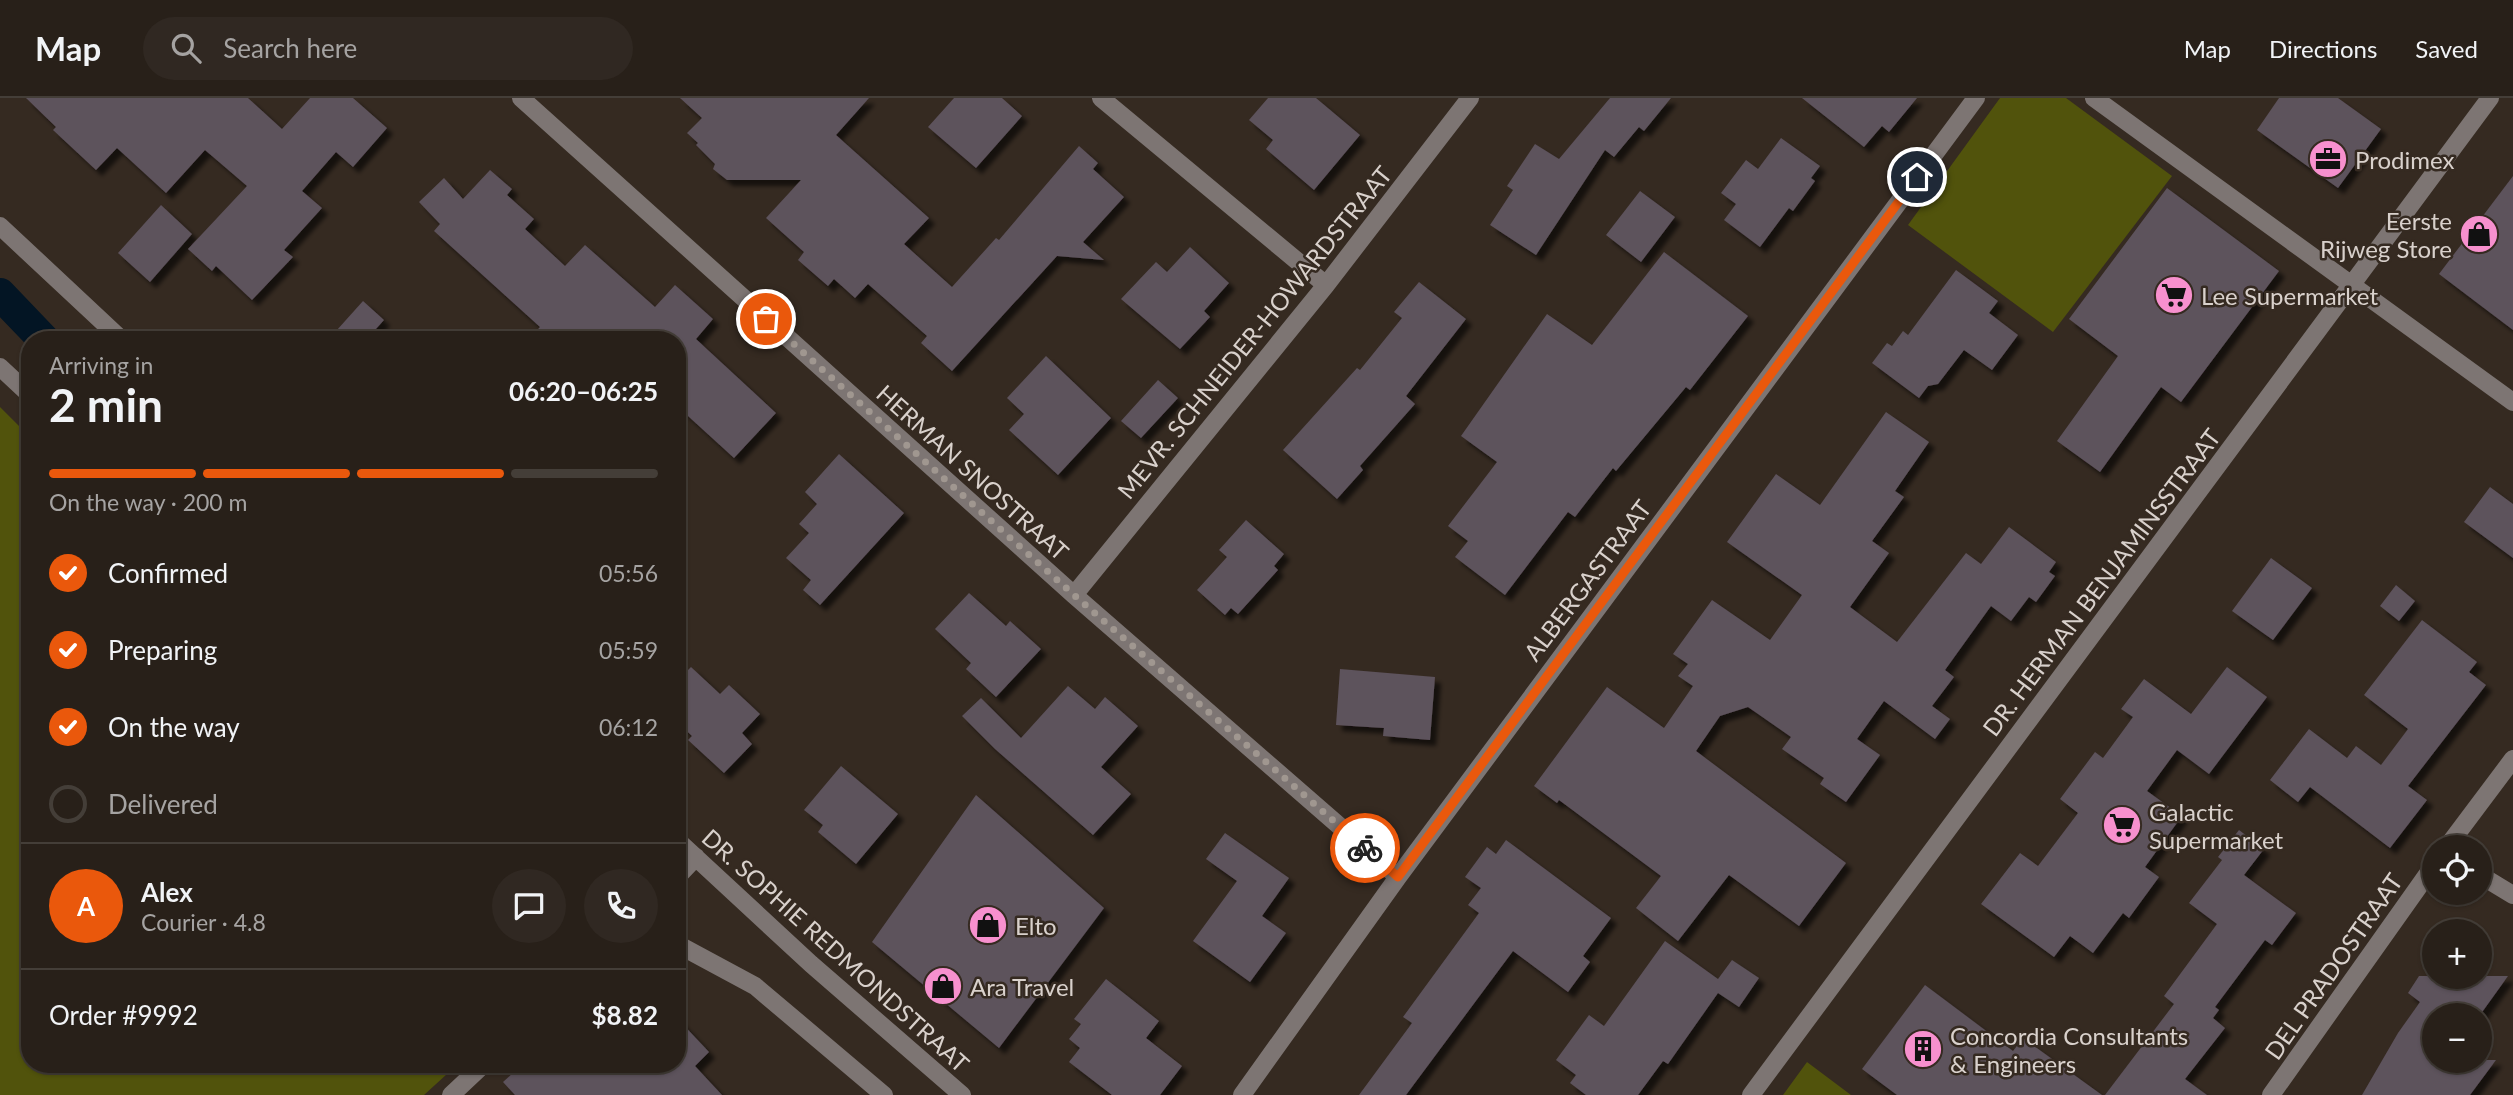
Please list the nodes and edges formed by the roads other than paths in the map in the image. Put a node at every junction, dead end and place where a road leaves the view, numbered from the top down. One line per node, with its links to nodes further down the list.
1 (521, 98): 14 (street, HERMAN SNOSTRAAT)
2 (1101, 98): 8 (street)
3 (1470, 98): 8 (street, MEVR. SCHNEIDER-HOWARDSTRAAT)
4 (1976, 98): 20 (street, ALBERGASTRAAT)
5 (2094, 98): 9 (street)
6 (2490, 98): 9 (street, DR. HERMAN BENJAMINSSTRAAT)
7 (0, 226): 10 (street)
8 (1326, 285): 14 (street, MEVR. SCHNEIDER-HOWARDSTRAAT)
9 (2351, 285): 13 (street); 30 (street, DR. HERMAN BENJAMINSSTRAAT)
10 (112, 331)
11 (0, 367): 12 (street)
12 (21, 387)
13 (2513, 402)
14 (1074, 595): 20 (street, HERMAN SNOSTRAAT)
15 (2513, 759): 16 (street)
16 (2456, 835)
17 (686, 849): 18 (street, DR. SOPHIE REDMONDSTRAAT)
18 (695, 857): 19 (street); 28 (street, DR. SOPHIE REDMONDSTRAAT)
19 (686, 867)
20 (1398, 877): 29 (street, ALBERGASTRAAT)
21 (2422, 881): 31 (street, DEL PRADOSTRAAT)
22 (2492, 882): 23 (street)
23 (2513, 895)
24 (686, 949): 27 (street)
25 (474, 1073): 26 (street)
26 (451, 1095)
27 (884, 1095)
28 (962, 1095)
29 (1242, 1095)
30 (1751, 1095)
31 (2271, 1095)

